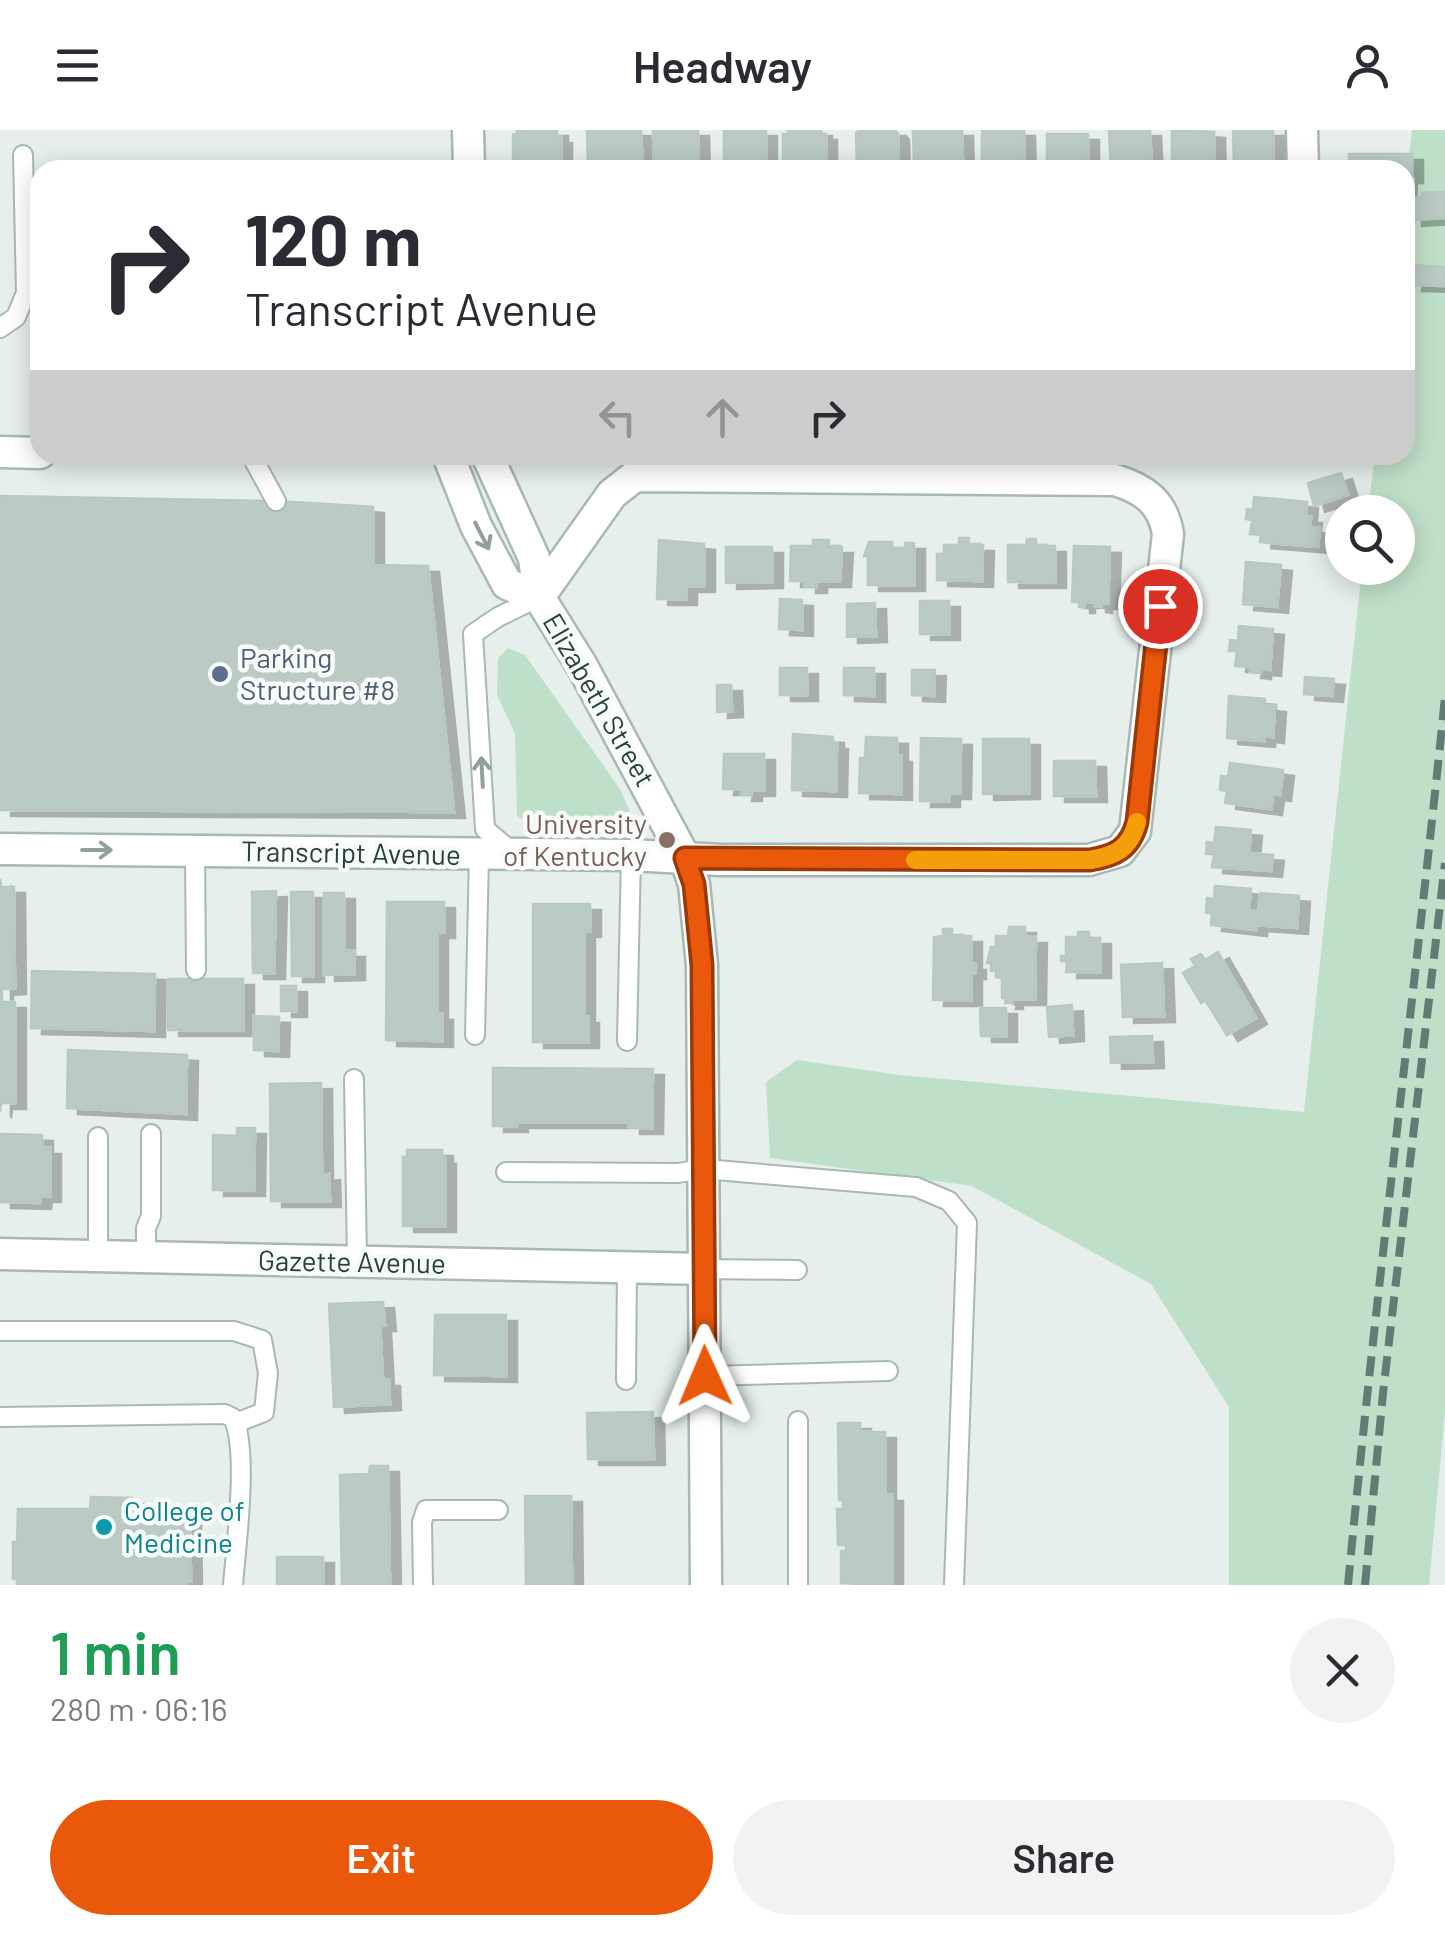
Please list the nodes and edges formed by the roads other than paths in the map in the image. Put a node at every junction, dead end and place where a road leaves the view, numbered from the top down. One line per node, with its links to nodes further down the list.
1 (468, 130): 4 (street)
2 (1302, 130): 5 (street)
3 (22, 155): 6 (lane)
4 (469, 160)
5 (1302, 160)
6 (0, 328)
7 (0, 452): 8 (street)
8 (30, 453)
9 (256, 465): 12 (lane)
10 (452, 465): 13 (street, Elizabeth Street, one-way to 13)
11 (492, 465): 13 (street, Elizabeth Street)
12 (276, 501)
13 (538, 597): 14 (lane, one-way to 13); 18 (street, Elizabeth Street); 18 (street, Transcript Avenue)
14 (482, 842): 16 (street, Transcript Avenue); 17 (street, Transcript Avenue); 20 (lane)
15 (0, 849): 16 (street, Transcript Avenue, one-way to 16)
16 (196, 851): 19 (lane)
17 (631, 855): 18 (street, Transcript Avenue); 21 (lane)
18 (685, 858): 25 (street, Elizabeth Street)
19 (196, 970)
20 (476, 1034)
21 (627, 1042)
22 (354, 1080): 30 (lane)
23 (151, 1134): 29 (lane)
24 (98, 1137): 28 (lane)
25 (704, 1169): 26 (lane); 32 (street, Elizabeth Street); 46 (lane)
26 (506, 1172)
27 (0, 1254): 28 (street, Gazette Avenue)
28 (98, 1256): 29 (street, Gazette Avenue)
29 (146, 1258): 30 (street, Gazette Avenue)
30 (357, 1262): 31 (street, Gazette Avenue)
31 (627, 1267): 32 (street, Gazette Avenue); 37 (lane)
32 (704, 1268): 33 (lane); 36 (street, Elizabeth Street)
33 (797, 1270)
34 (0, 1330): 40 (lane)
35 (888, 1371): 36 (lane)
36 (705, 1376): 44 (street, Elizabeth Street)
37 (626, 1380)
38 (0, 1417): 40 (lane)
39 (798, 1421): 45 (lane)
40 (236, 1423): 42 (lane)
41 (498, 1510): 43 (lane)
42 (233, 1585)
43 (423, 1585)
44 (706, 1585)
45 (798, 1585)
46 (954, 1585)

